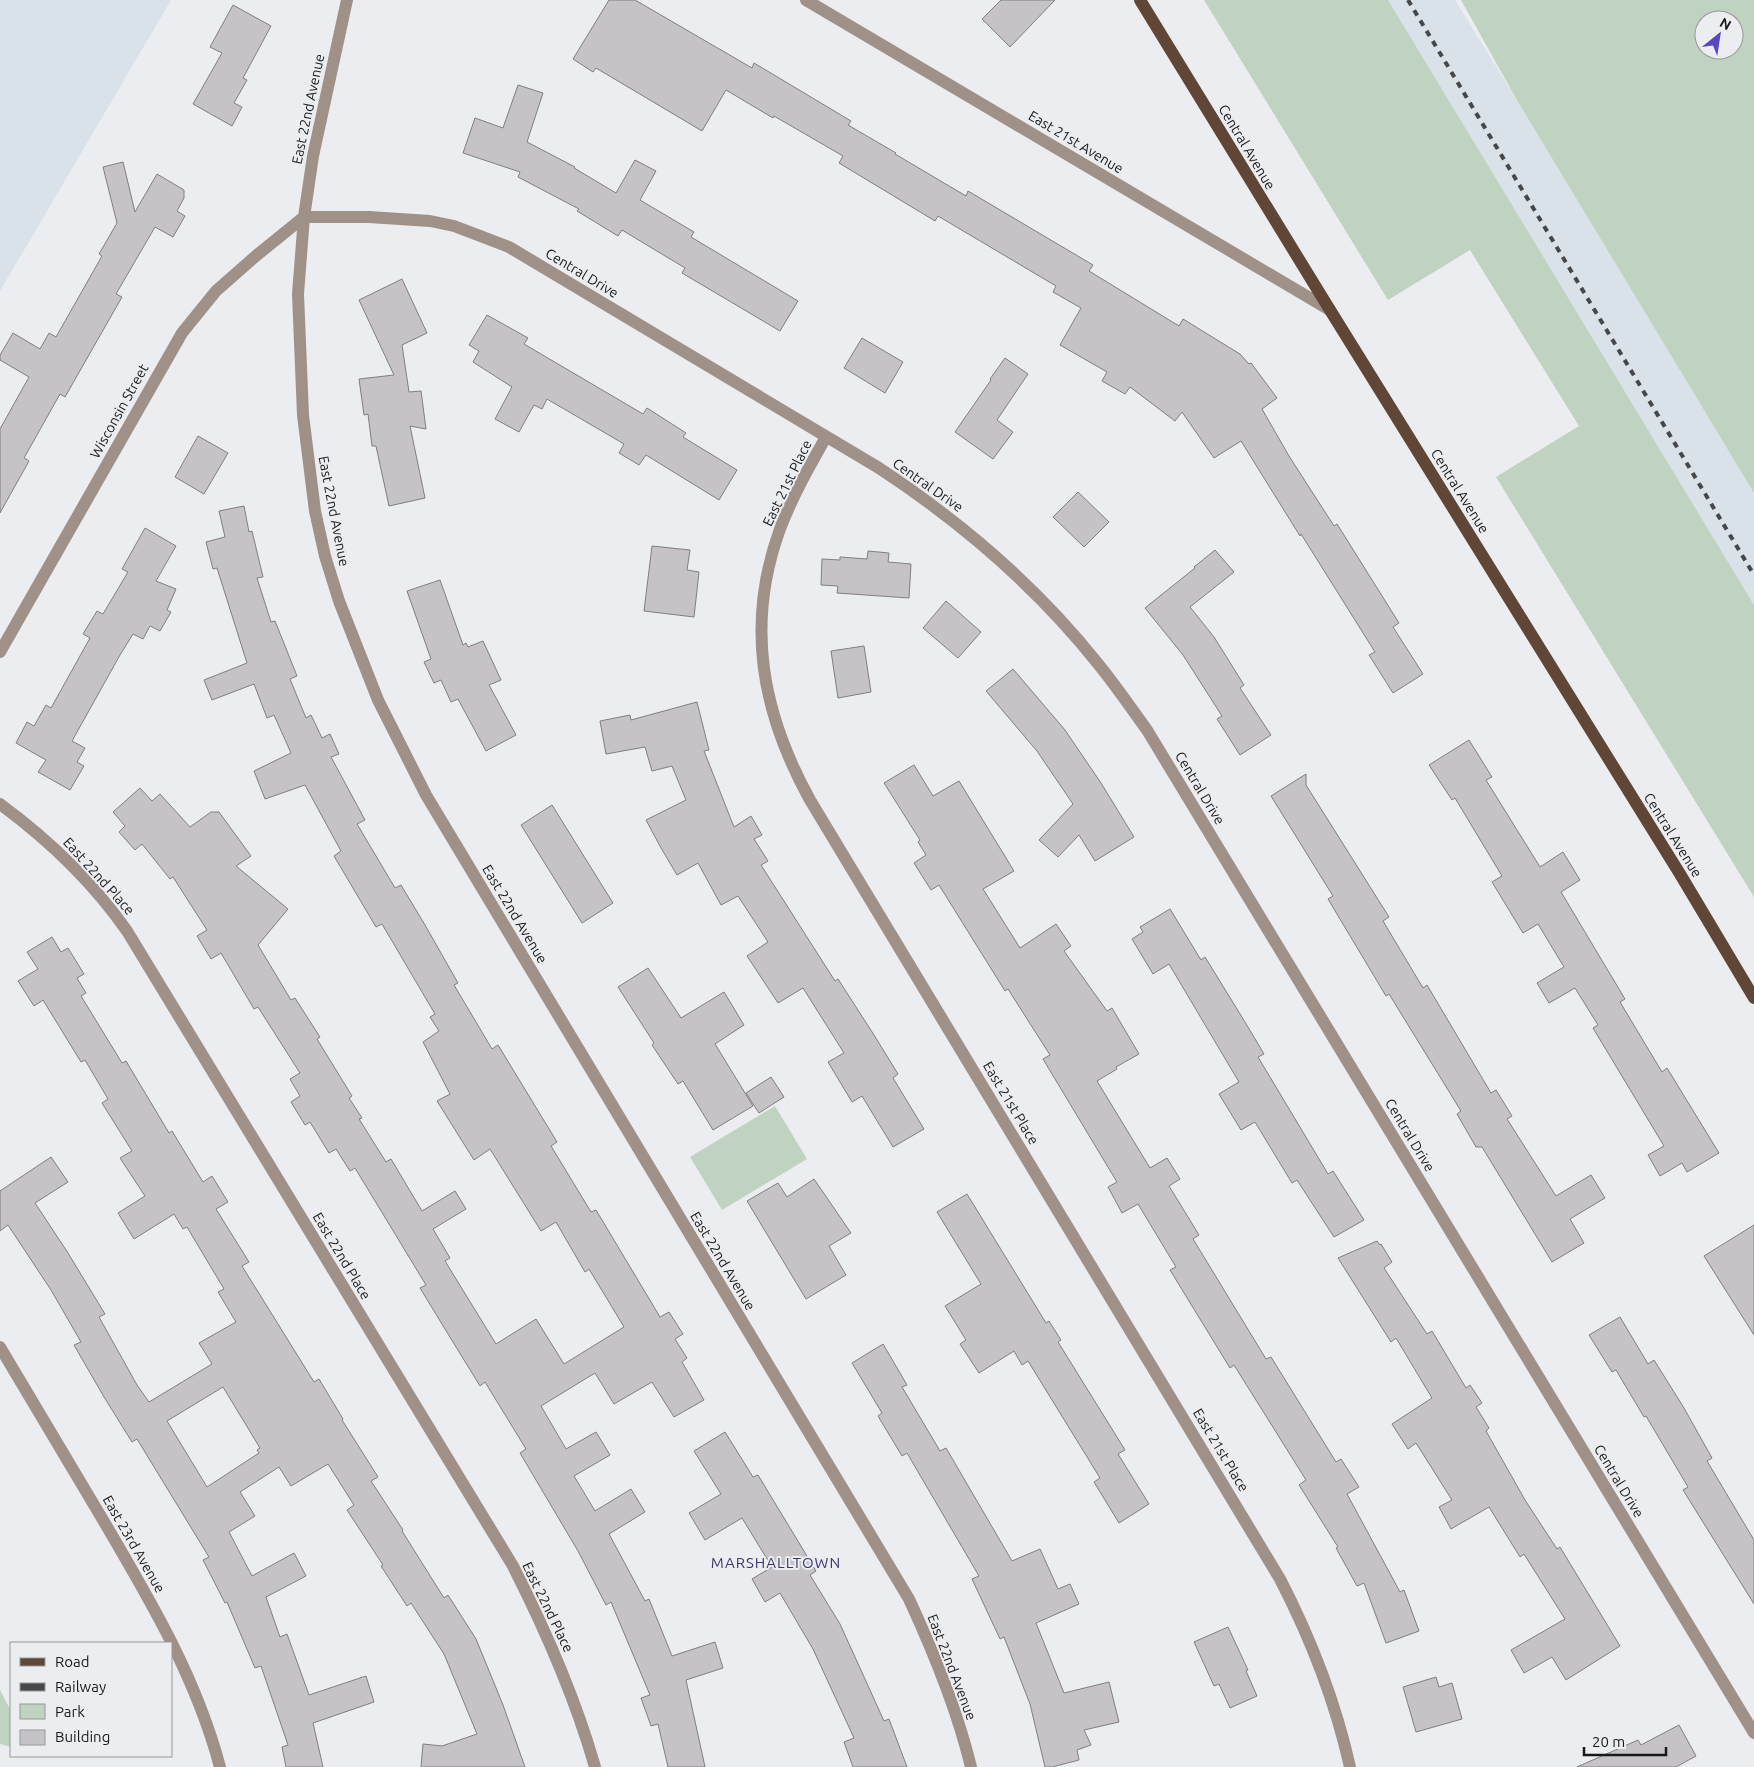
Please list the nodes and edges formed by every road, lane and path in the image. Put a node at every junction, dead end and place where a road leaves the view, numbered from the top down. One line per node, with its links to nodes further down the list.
1 (347, 0): 4 (street, East 22nd Avenue)
2 (806, 0): 5 (street, East 21st Avenue)
3 (1140, 0): 5 (main road, Central Avenue)
4 (304, 217): 6 (street, Central Drive); 7 (street, Wisconsin Street); 14 (street, East 22nd Avenue)
5 (1330, 310): 9 (main road, Central Avenue)
6 (826, 437): 11 (street, Central Drive); 15 (street, East 21st Place)
7 (0, 652)
8 (0, 804): 13 (street, East 22nd Place)
9 (1754, 998)
10 (0, 1347): 12 (street, East 23rd Avenue)
11 (1754, 1733)
12 (220, 1767)
13 (595, 1767)
14 (971, 1767)
15 (1350, 1767)

